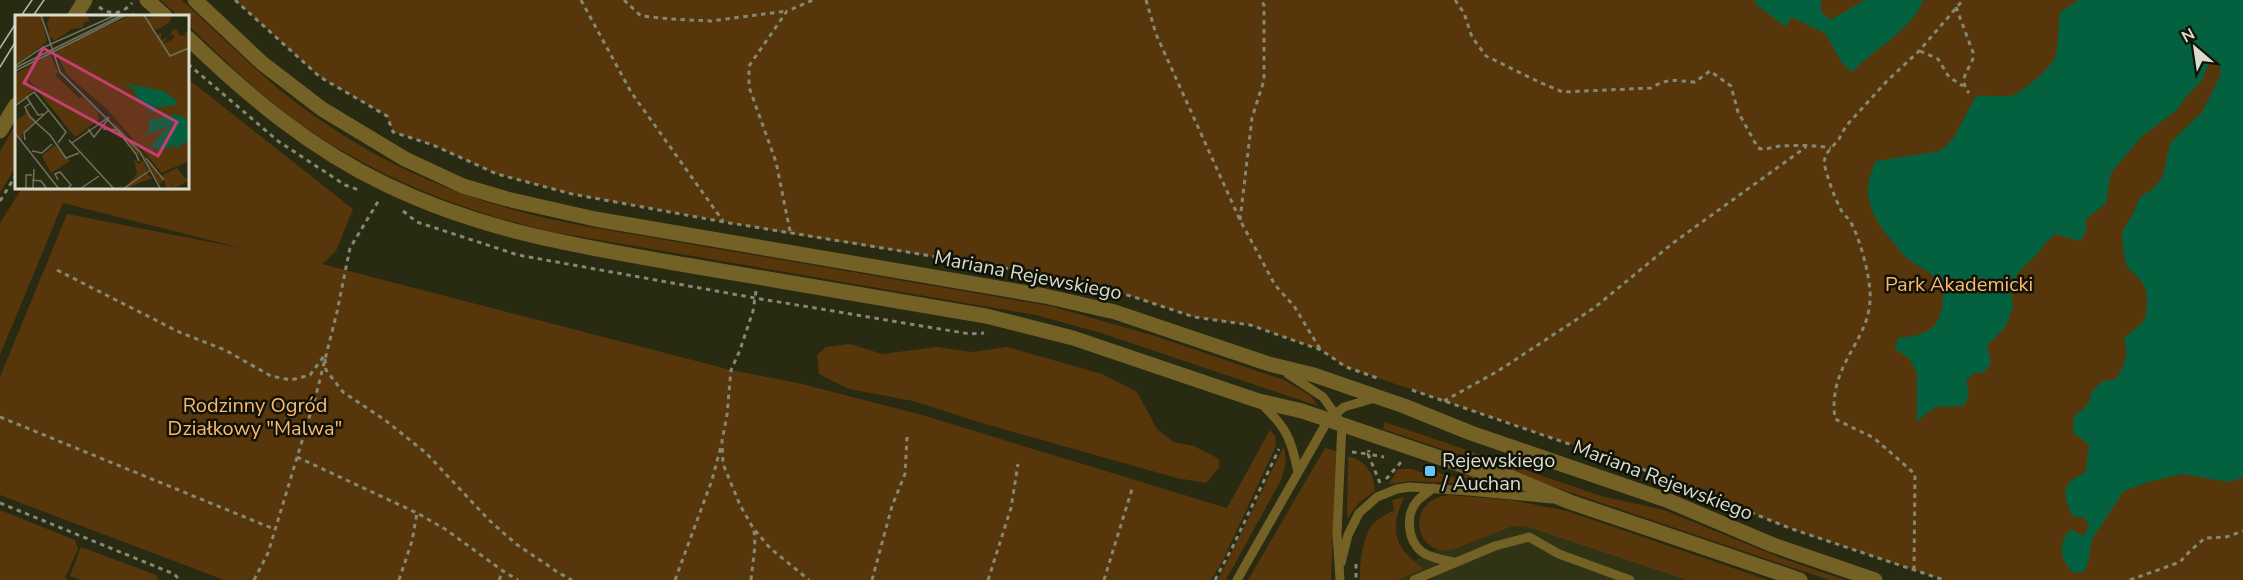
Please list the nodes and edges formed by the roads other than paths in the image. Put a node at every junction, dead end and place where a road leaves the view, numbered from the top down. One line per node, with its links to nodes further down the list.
1 (147, 0): 5 (street)
2 (195, 0): 9 (street, Mariana Rejewskiego)
3 (91, 3): 4 (street)
4 (76, 15)
5 (164, 15)
6 (189, 39): 11 (street)
7 (15, 107): 8 (street)
8 (0, 131)
9 (1269, 364): 10 (street, Mariana Rejewskiego); 12 (lane)
10 (1377, 397): 12 (lane); 23 (street, Mariana Rejewskiego)
11 (1259, 401): 12 (street); 13 (lane)
12 (1336, 419): 13 (lane); 15 (street); 17 (lane)
13 (1298, 472): 18 (lane)
14 (1433, 488): 15 (lane); 16 (lane); 17 (lane)
15 (1570, 502): 22 (street)
16 (1454, 562): 20 (lane); 21 (lane)
17 (1341, 563): 19 (lane)
18 (1237, 580)
19 (1340, 580)
20 (1414, 580)
21 (1630, 580)
22 (1800, 580)
23 (1875, 580)

